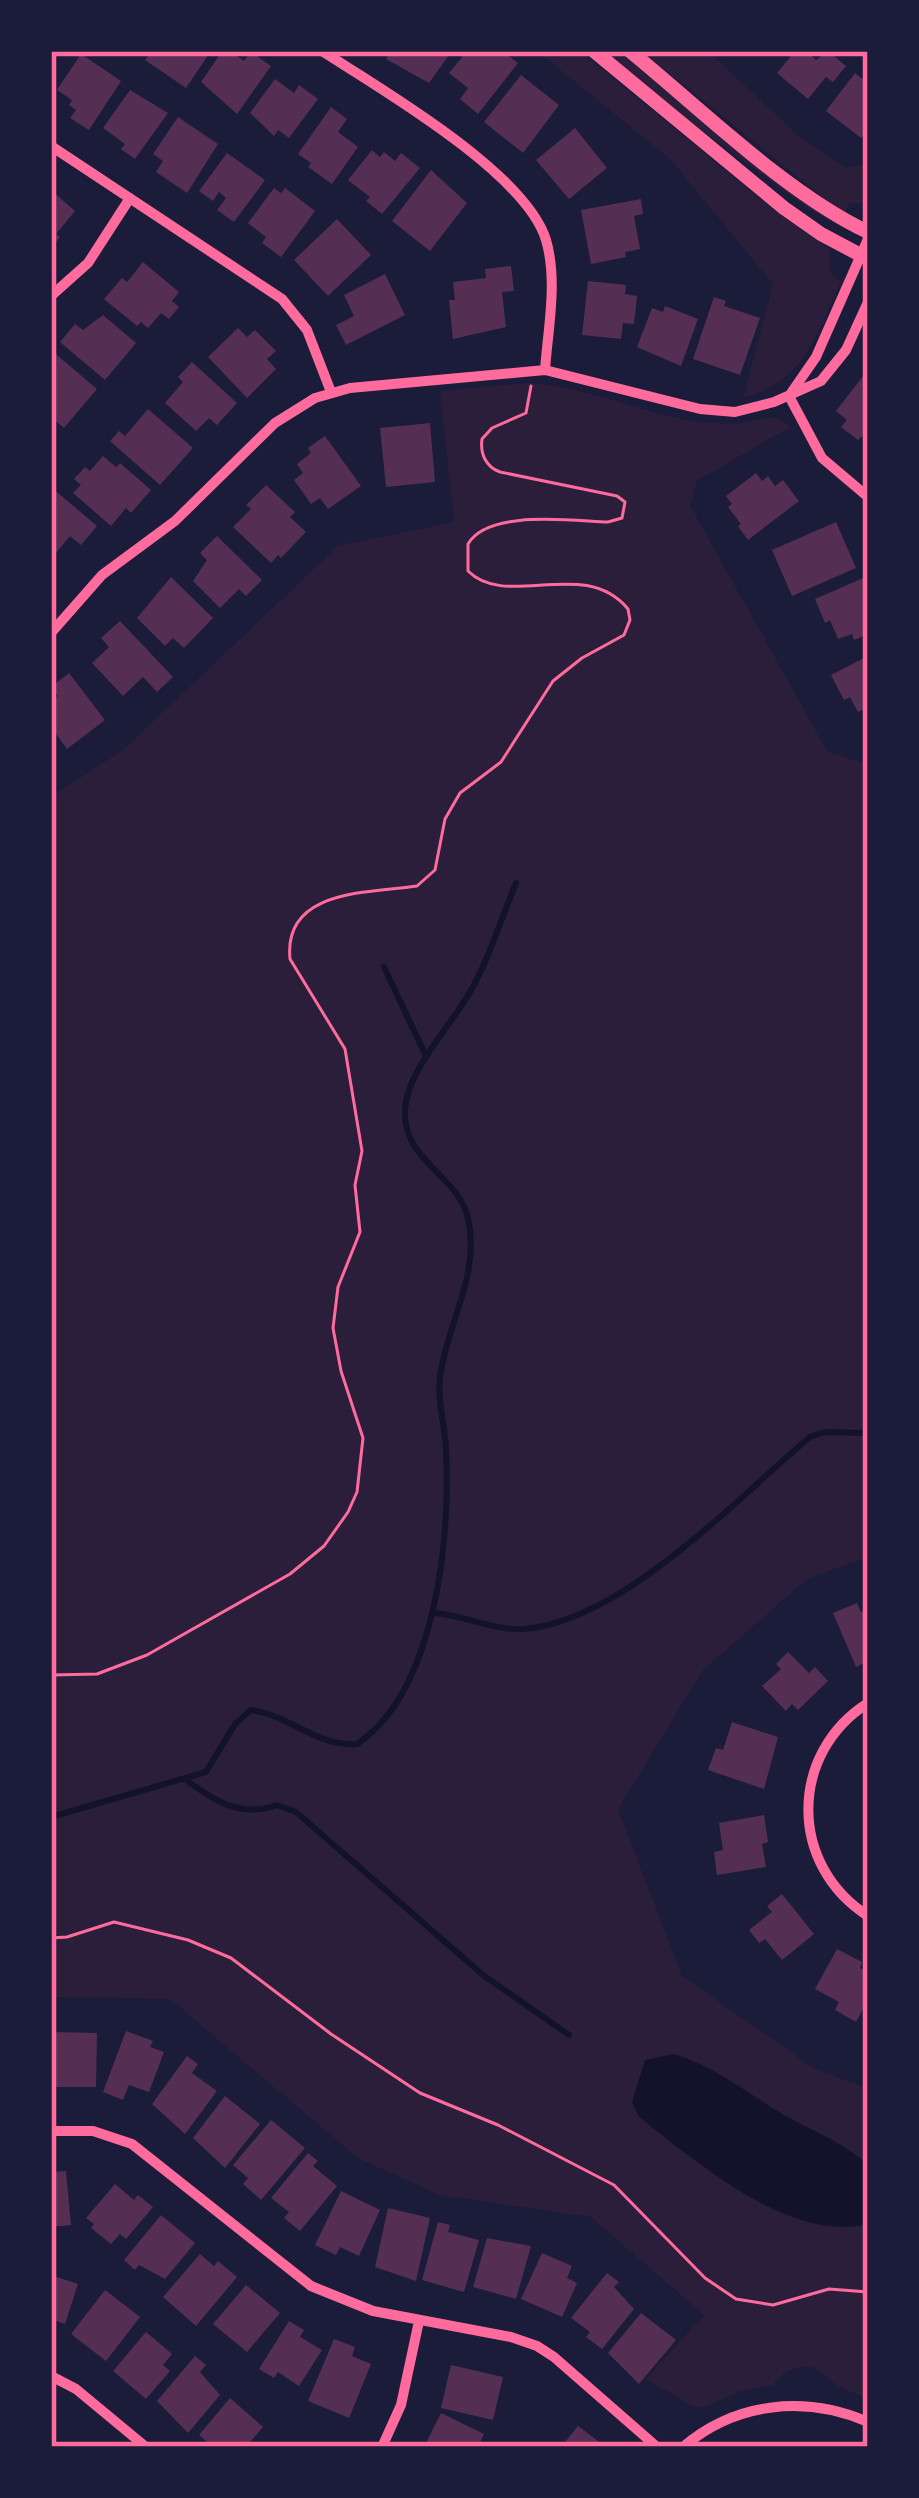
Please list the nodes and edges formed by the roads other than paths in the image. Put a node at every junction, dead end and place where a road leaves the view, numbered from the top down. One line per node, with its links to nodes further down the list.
1 (322, 51): 10 (street)
2 (594, 51): 7 (street)
3 (630, 51): 6 (street)
4 (51, 146): 5 (street)
5 (130, 198): 8 (street); 11 (street)
6 (868, 236): 7 (street)
7 (865, 257): 12 (street)
8 (51, 296)
9 (868, 302): 12 (street)
10 (545, 370): 11 (street); 12 (street)
11 (331, 392): 14 (street)
12 (789, 396): 13 (street)
13 (868, 497)
14 (51, 633)
15 (868, 1702): 16 (street)
16 (868, 1916)
17 (51, 2131): 18 (street)
18 (419, 2321): 22 (street); 23 (street)
19 (51, 2376): 21 (street)
20 (868, 2422): 24 (street)
21 (146, 2447)
22 (382, 2447)
23 (657, 2447)
24 (683, 2447)

